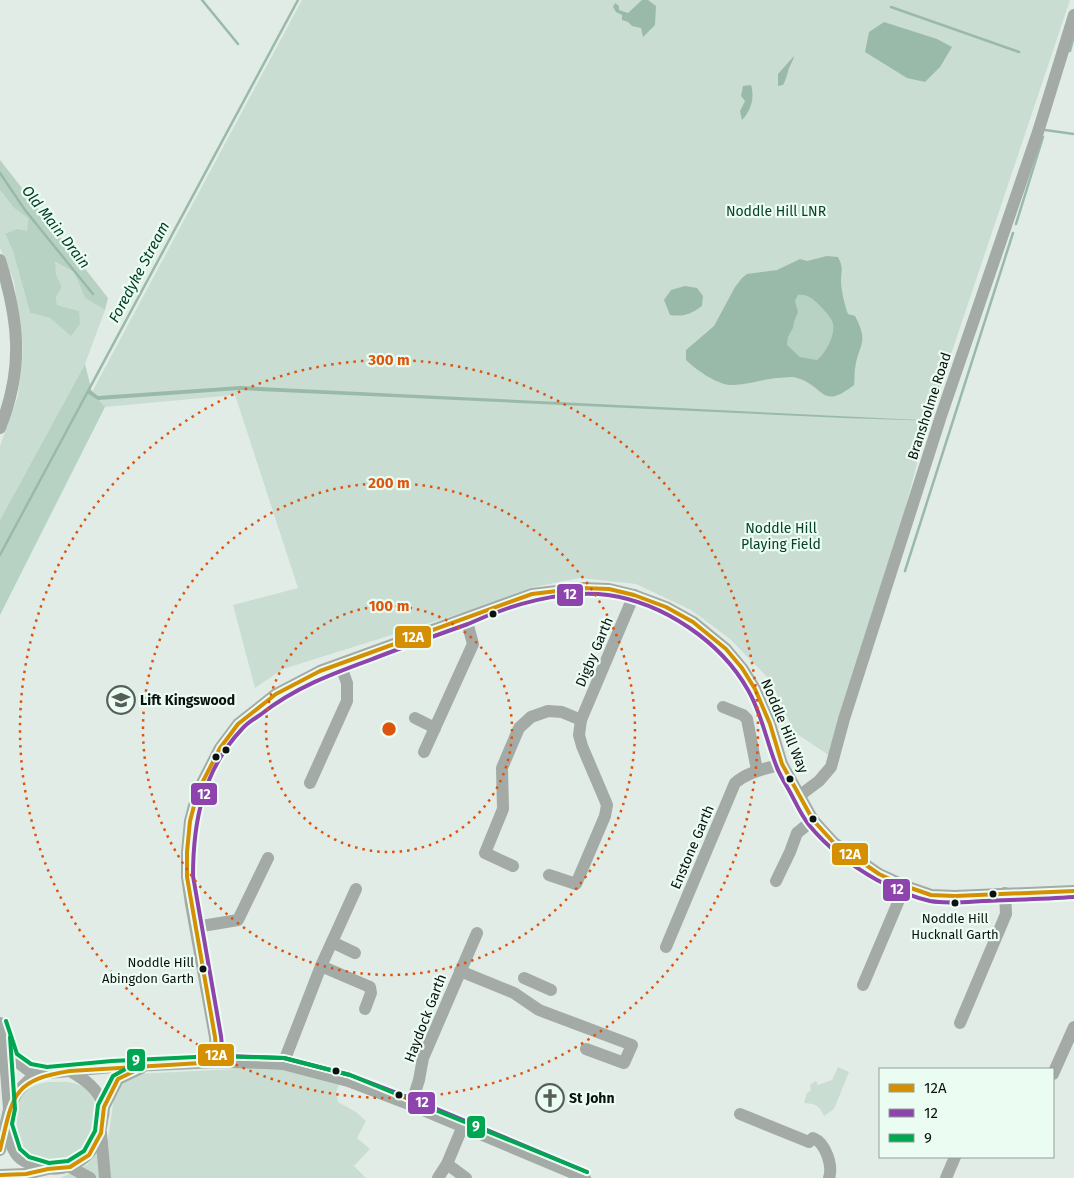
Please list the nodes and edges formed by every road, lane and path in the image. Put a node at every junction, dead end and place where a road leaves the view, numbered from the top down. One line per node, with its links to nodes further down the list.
1 (1074, 16): 15 (street, Bransholme Road)
2 (0, 260): 3 (street)
3 (0, 428)
4 (634, 595): 5 (street, Noddle Hill Way); 9 (street, Digby Garth); 12 (street, Noddle Hill Way)
5 (466, 618): 6 (street, Noddle Hill Way); 10 (street)
6 (340, 664): 14 (street); 25 (street, Noddle Hill Way)
7 (724, 707): 13 (street)
8 (415, 718): 10 (street)
9 (580, 720): 18 (street); 19 (street, Digby Garth)
10 (435, 728): 11 (street)
11 (424, 752)
12 (782, 764): 13 (street, Enstone Garth); 15 (street, Noddle Hill Way)
13 (757, 770): 28 (street, Enstone Garth)
14 (310, 783)
15 (798, 796): 16 (street, Noddle Hill Way)
16 (813, 820): 20 (street); 21 (street, Noddle Hill Way)
17 (268, 858): 25 (street)
18 (513, 866)
19 (548, 875)
20 (776, 881)
21 (905, 886): 24 (street, Noddle Hill Way); 34 (street)
22 (356, 888): 27 (street)
23 (1074, 891): 24 (street, Noddle Hill Way)
24 (1005, 894): 38 (street)
25 (196, 927): 42 (street, Noddle Hill Way)
26 (477, 933): 31 (street, Haydock Garth)
27 (332, 942): 29 (street); 30 (street)
28 (666, 947)
29 (355, 953)
30 (321, 966): 37 (street); 43 (street)
31 (460, 971): 36 (street, Haydock Garth); 48 (street, Haydock Garth)
32 (524, 978): 33 (street)
33 (537, 984): 35 (street); 36 (street)
34 (863, 985)
35 (551, 990)
36 (527, 1002): 41 (street, Haydock Garth)
37 (365, 1009)
38 (960, 1023)
39 (2, 1028): 47 (street); 50 (street)
40 (1074, 1028): 46 (street)
41 (586, 1049)
42 (217, 1062): 43 (street); 44 (street)
43 (283, 1064): 48 (street)
44 (143, 1067): 45 (street); 49 (street)
45 (70, 1071): 47 (street); 49 (street)
46 (1054, 1072)
47 (47, 1073): 50 (street)
48 (412, 1106): 53 (street)
49 (104, 1107): 54 (street)
50 (9, 1109): 52 (street)
51 (740, 1114): 66 (street)
52 (6, 1124): 55 (street); 59 (street)
53 (462, 1128): 57 (street); 65 (street)
54 (101, 1133): 58 (street); 62 (street)
55 (0, 1150)
56 (955, 1158): 67 (street)
57 (447, 1164): 63 (street); 64 (street)
58 (70, 1166): 59 (street); 61 (street)
59 (48, 1169): 60 (street)
60 (0, 1175)
61 (90, 1178)
62 (105, 1178)
63 (438, 1178)
64 (466, 1178)
65 (585, 1178)
66 (829, 1178)
67 (946, 1178)

